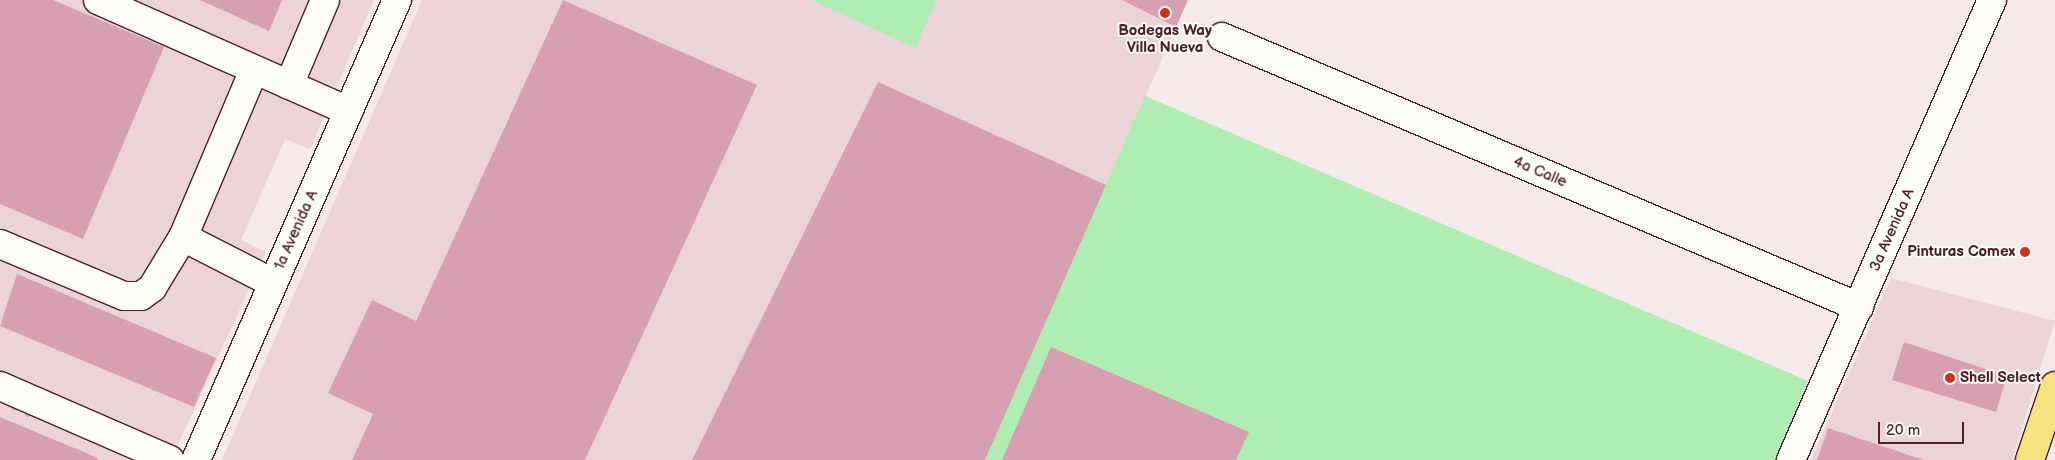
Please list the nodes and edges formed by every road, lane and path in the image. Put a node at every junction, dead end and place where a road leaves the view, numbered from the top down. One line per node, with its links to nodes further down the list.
1 (98, 0): 6 (street)
2 (324, 0): 7 (street)
3 (397, 0): 8 (street, 1a Avenida A)
4 (1992, 0): 12 (street, 3a Avenida A)
5 (1222, 37): 12 (street, 4a Calle)
6 (254, 70): 7 (street); 9 (street)
7 (289, 85): 8 (street)
8 (348, 111): 11 (street, 1a Avenida A)
9 (183, 237): 10 (street); 11 (street)
10 (0, 244)
11 (273, 283): 16 (street, 1a Avenida A)
12 (1859, 307): 17 (street, 3a Avenida A)
13 (0, 386): 15 (street)
14 (2055, 386): 18 (main road)
15 (170, 460)
16 (196, 460)
17 (1791, 460)
18 (2030, 460)

